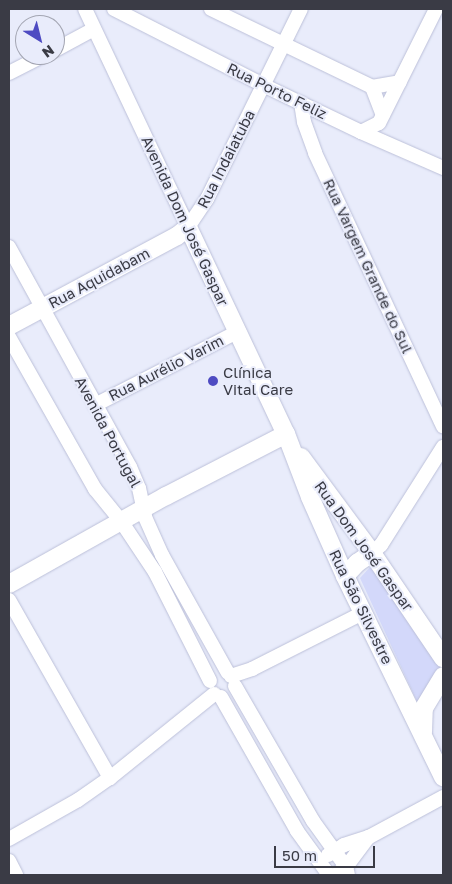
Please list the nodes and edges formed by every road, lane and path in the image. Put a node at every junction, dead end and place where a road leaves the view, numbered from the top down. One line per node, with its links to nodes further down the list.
1 (85, 9): 6 (street, Avenida Dom José Gaspar)
2 (114, 9): 12 (street, Rua Porto Feliz)
3 (212, 9): 7 (street)
4 (301, 9): 7 (street, Rua Indaiatuba)
5 (436, 9): 11 (street)
6 (94, 29): 8 (street); 19 (street, Avenida Dom José Gaspar)
7 (284, 43): 12 (street, Rua Indaiatuba); 13 (street)
8 (65, 45)
9 (26, 65): 10 (street)
10 (9, 74)
11 (400, 82): 13 (street); 15 (street)
12 (263, 85): 14 (street, Rua Porto Feliz); 19 (street, Rua Indaiatuba)
13 (372, 88): 15 (street)
14 (301, 104): 16 (street, Rua Porto Feliz); 26 (street, Rua Vargem Grande do Sul)
15 (381, 119): 16 (street); 17 (street)
16 (361, 132): 17 (street, Rua Porto Feliz)
17 (392, 146): 18 (street, Rua Porto Feliz)
18 (443, 168)
19 (188, 227): 21 (main road, Rua Aquidabam); 23 (main road, Avenida Dom José Gaspar)
20 (9, 247): 21 (street, Avenida Portugal)
21 (42, 309): 22 (main road, Rua Aquidabam); 25 (street, Avenida Portugal)
22 (9, 326)
23 (237, 332): 25 (street, Rua Aurélio Varim); 27 (main road, Avenida Dom José Gaspar)
24 (9, 337): 30 (street)
25 (95, 405): 29 (street, Avenida Portugal)
26 (443, 426)
27 (286, 434): 29 (main road); 31 (main road, Rua Dom José Gaspar); 32 (main road, Rua São Silvestre)
28 (443, 447): 31 (street)
29 (143, 508): 30 (main road); 38 (street, Avenida Portugal)
30 (121, 520): 33 (main road); 39 (street)
31 (372, 553): 32 (main road); 36 (main road, Rua Dom José Gaspar)
32 (345, 576): 35 (main road, Rua São Silvestre)
33 (9, 584)
34 (9, 600): 42 (street)
35 (362, 613): 38 (street); 40 (main road, Rua São Silvestre)
36 (443, 658)
37 (443, 676): 40 (main road)
38 (232, 679): 39 (street); 39 (street); 46 (street, Avenida Portugal)
39 (215, 691): 42 (street); 48 (street)
40 (416, 706): 41 (main road, Rua São Silvestre)
41 (443, 777)
42 (110, 778): 45 (street)
43 (443, 797): 44 (street)
44 (369, 837): 46 (street); 49 (street)
45 (9, 839)
46 (334, 850): 48 (street); 49 (street, Avenida Portugal)
47 (9, 861): 50 (street)
48 (319, 861): 51 (street)
49 (343, 873)
50 (16, 875)
51 (330, 875)

